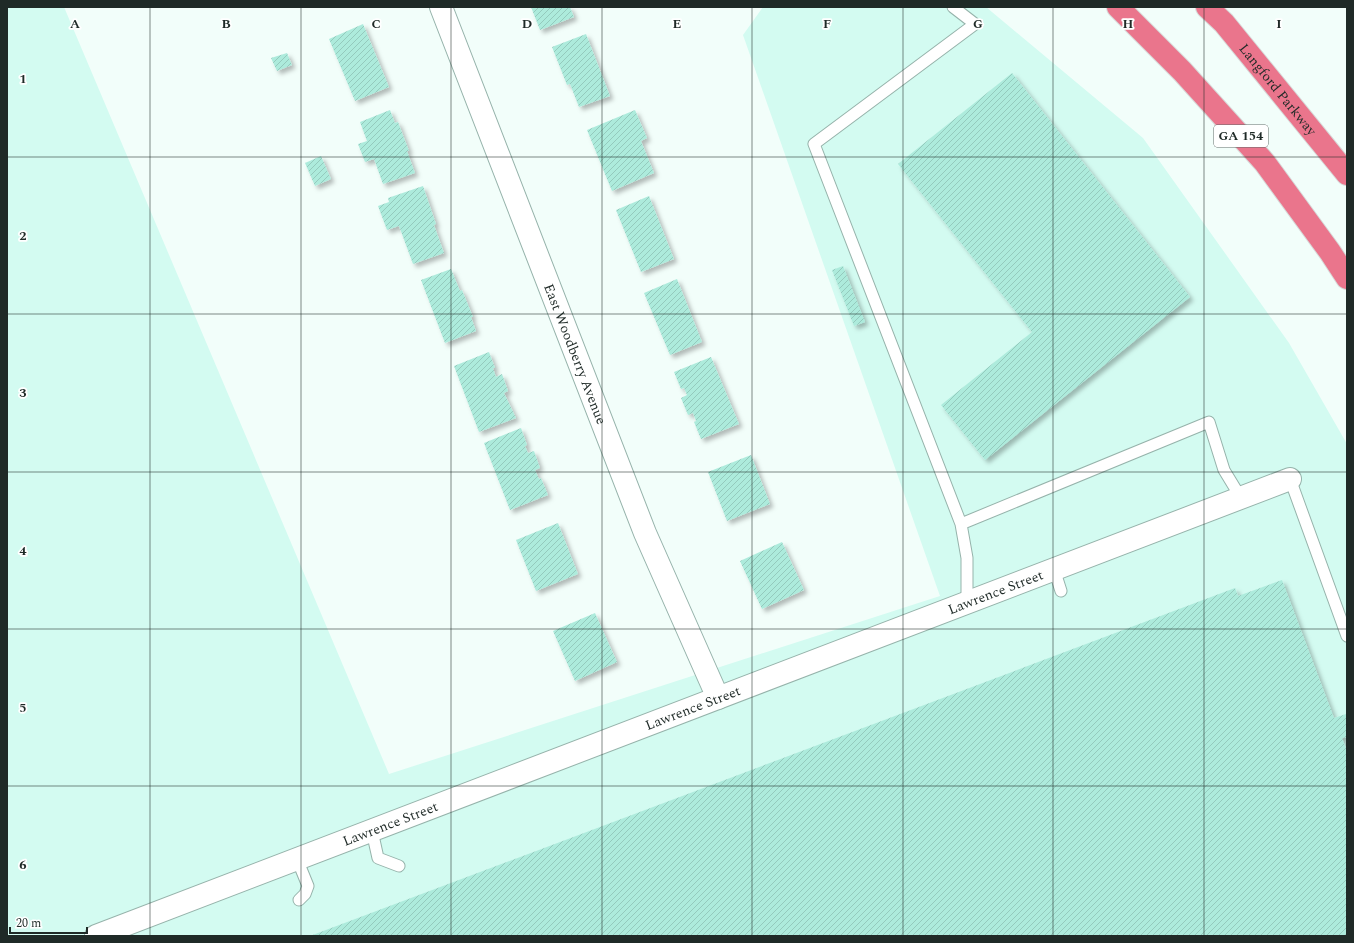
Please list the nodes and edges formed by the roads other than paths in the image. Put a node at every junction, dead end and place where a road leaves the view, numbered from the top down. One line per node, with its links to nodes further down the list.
1 (441, 7): 14 (street, East Woodberry Avenue)
2 (953, 7): 9 (lane)
3 (1118, 7): 6 (highway, GA 154)
4 (1207, 7): 5 (highway, Langford Parkway)
5 (1347, 174)
6 (1347, 278)
7 (1290, 479): 8 (street, Lawrence Street); 13 (lane)
8 (1241, 498): 9 (lane); 10 (street, Lawrence Street)
9 (961, 524): 12 (lane)
10 (1054, 569): 11 (lane); 12 (street, Lawrence Street)
11 (1061, 591)
12 (966, 603): 14 (street, Lawrence Street)
13 (1347, 636)
14 (718, 698): 15 (street, Lawrence Street)
15 (372, 831): 16 (street, Lawrence Street); 17 (lane)
16 (297, 859): 18 (lane); 19 (street, Lawrence Street)
17 (399, 866)
18 (299, 900)
19 (96, 936)

